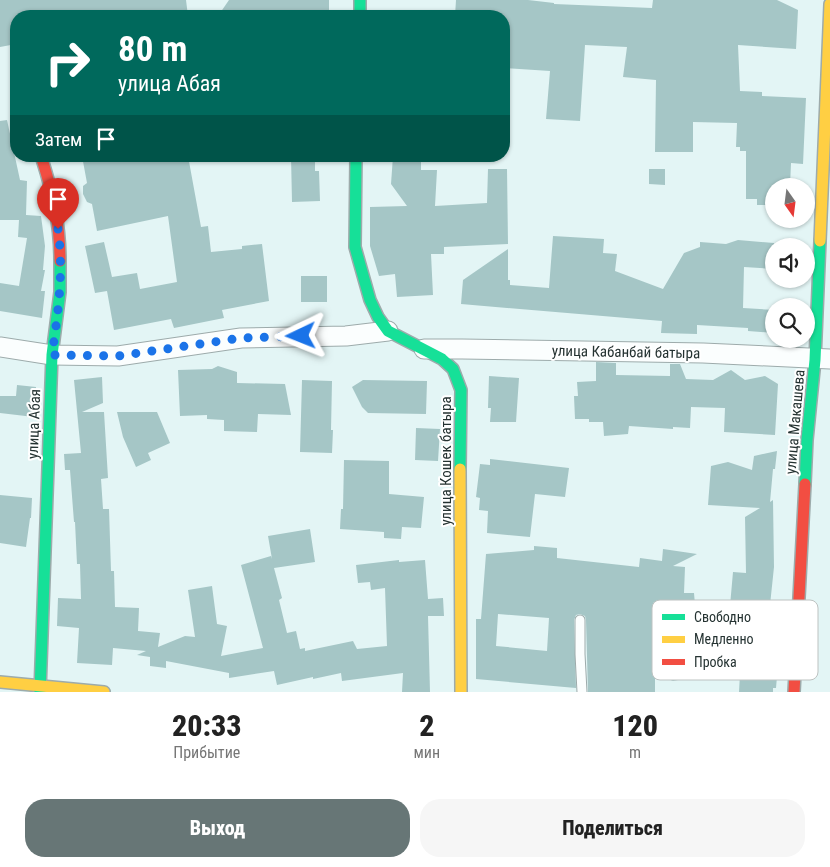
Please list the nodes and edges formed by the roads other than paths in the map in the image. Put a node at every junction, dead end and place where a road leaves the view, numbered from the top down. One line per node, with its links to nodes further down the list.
1 (830, 4): 8 (street, улица Макашева)
2 (43, 162): 7 (street, улица Абая)
3 (356, 162): 4 (street, улица Кошек батыра)
4 (388, 331): 6 (street, улица Кошек батыра); 7 (street)
5 (0, 347): 7 (street)
6 (422, 350): 8 (street, улица Кабанбай батыра); 14 (street, улица Кошек батыра)
7 (52, 355): 12 (street, улица Абая)
8 (823, 359): 9 (street, улица Макашева)
9 (799, 600)
10 (580, 620): 15 (lane)
11 (0, 682): 12 (street)
12 (41, 689): 13 (street)
13 (104, 692)
14 (461, 692)
15 (582, 692)

